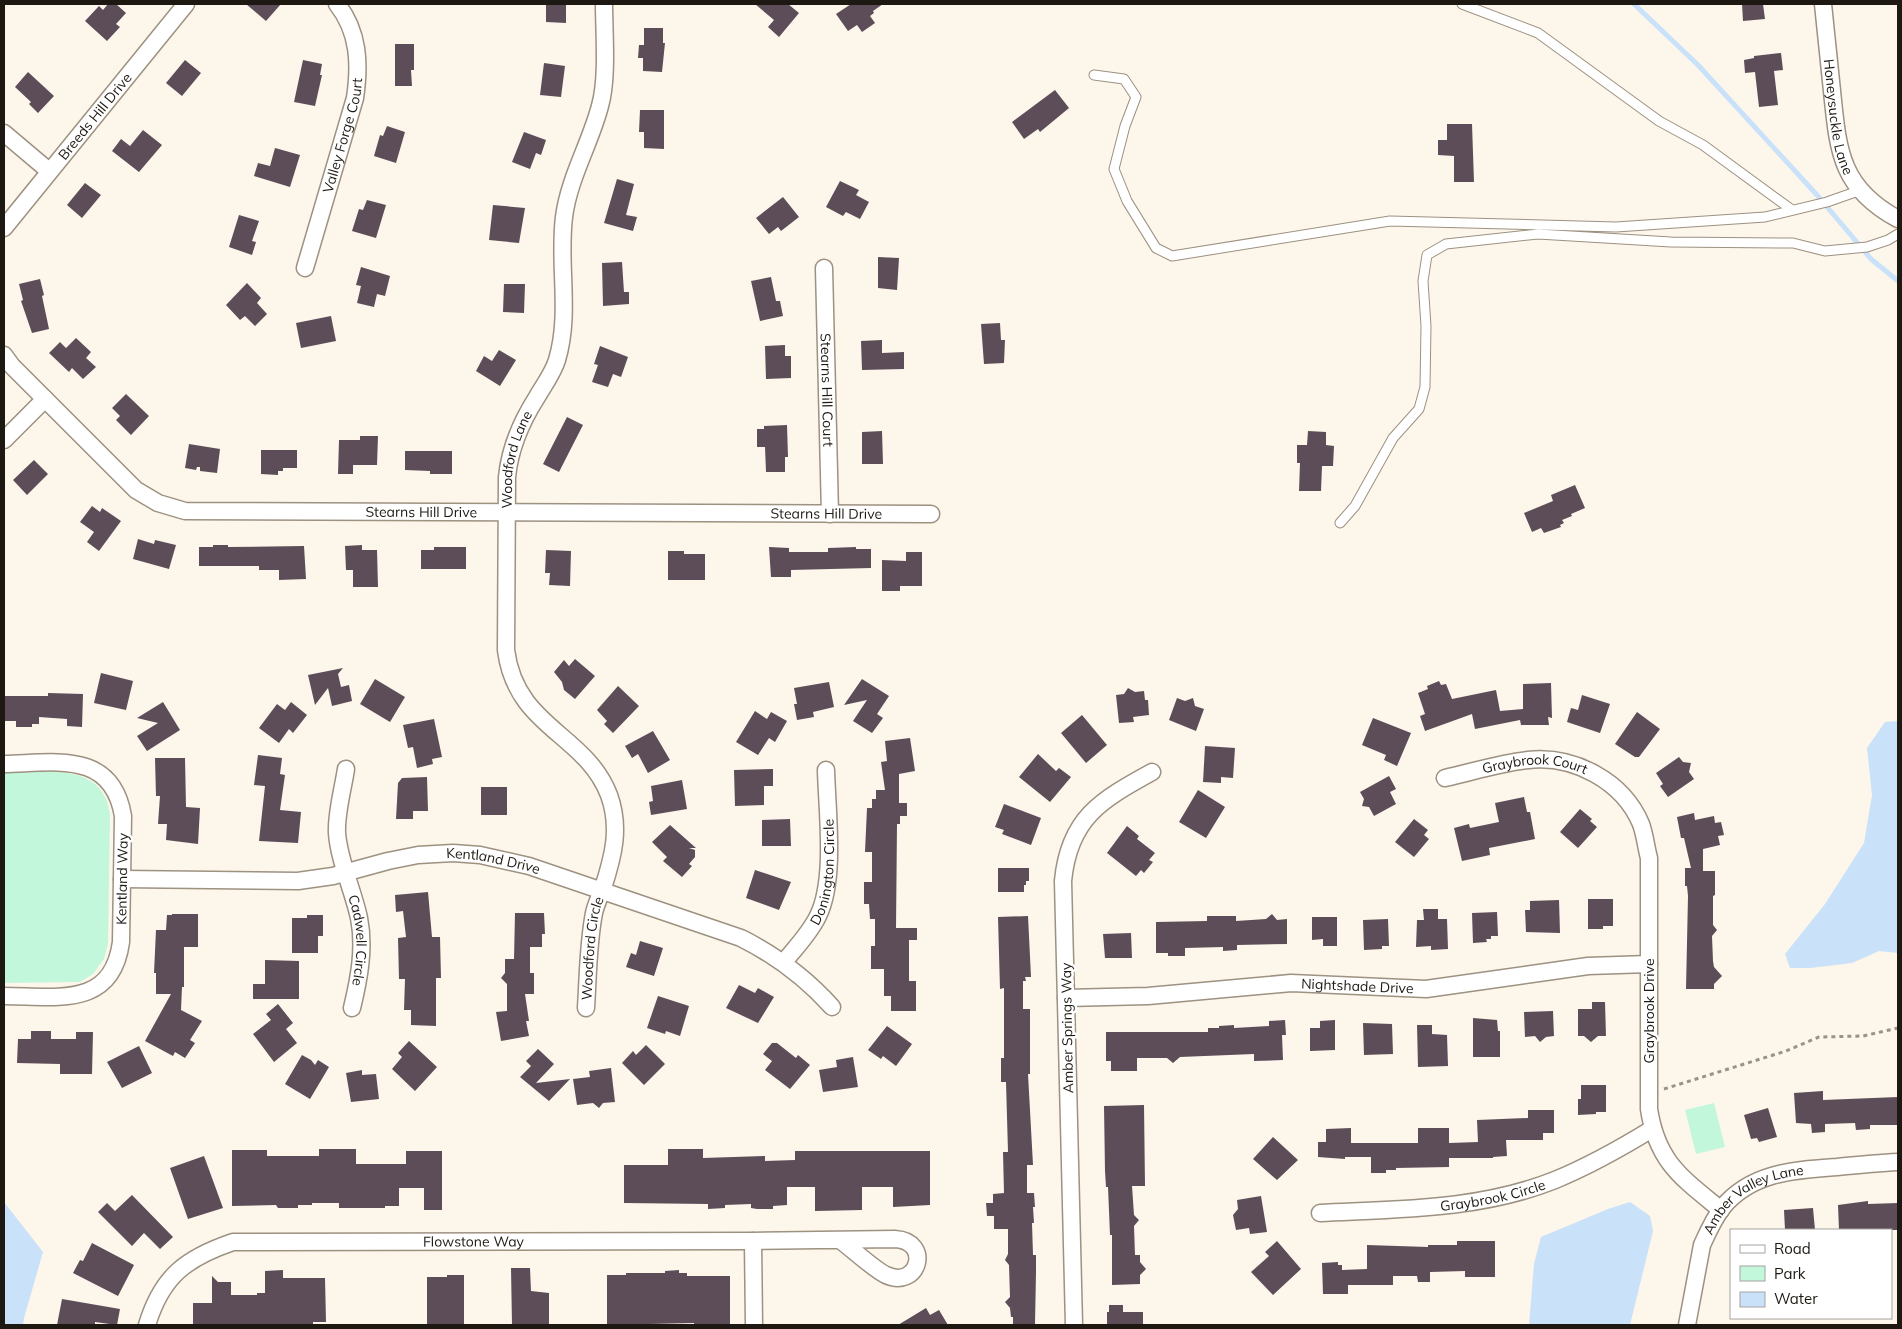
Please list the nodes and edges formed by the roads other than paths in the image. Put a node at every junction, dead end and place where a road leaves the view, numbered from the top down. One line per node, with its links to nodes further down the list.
1 (186, 4): 8 (street, Breeds Hill Drive)
2 (337, 4): 14 (street, Valley Forge Court)
3 (604, 4): 19 (street, Woodford Lane)
4 (1462, 4): 10 (lane)
5 (1823, 4): 9 (street, Honeysuckle Lane)
6 (1094, 75): 10 (lane)
7 (4, 133): 8 (street)
8 (49, 171): 12 (street, Breeds Hill Drive)
9 (1861, 190): 10 (lane); 11 (street, Honeysuckle Lane)
10 (1792, 210)
11 (1893, 216)
12 (4, 228)
13 (1898, 234): 22 (lane)
14 (305, 268)
15 (824, 268): 20 (street, Stearns Hill Court)
16 (4, 355): 17 (street)
17 (45, 399): 18 (street); 19 (street, Stearns Hill Drive)
18 (4, 440)
19 (506, 513): 20 (street, Stearns Hill Drive); 31 (street, Woodford Lane)
20 (830, 514): 21 (street, Stearns Hill Drive)
21 (931, 514)
22 (1340, 523)
23 (4, 764): 30 (street, Kentland Way)
24 (346, 769): 29 (street, Cadwell Circle)
25 (826, 770): 32 (street, Donington Circle)
26 (1152, 772): 35 (street, Amber Springs Way)
27 (1445, 778): 28 (street, Graybrook Court)
28 (1619, 793): 33 (street, Graybrook Drive)
29 (346, 872): 30 (street, Kentland Drive); 31 (street, Kentland Drive); 37 (street, Cadwell Circle)
30 (122, 879): 34 (street, Kentland Way)
31 (602, 890): 32 (street, Kentland Drive); 38 (street, Woodford Circle)
32 (784, 962): 36 (street, Kentland Drive)
33 (1649, 964): 35 (street, Nightshade Drive); 39 (street, Graybrook Drive)
34 (4, 996)
35 (1066, 998): 47 (street, Amber Springs Way)
36 (832, 1007)
37 (352, 1008)
38 (586, 1008)
39 (1652, 1129): 41 (street, Graybrook Drive); 42 (street, Graybrook Circle)
40 (1898, 1162): 41 (street, Amber Valley Lane)
41 (1721, 1210): 48 (street, Amber Valley Lane)
42 (1320, 1213)
43 (840, 1240): 44 (street, Flowstone Way)
44 (753, 1241): 45 (street, Flowstone Way); 46 (street)
45 (147, 1325)
46 (754, 1325)
47 (1074, 1325)
48 (1687, 1325)

